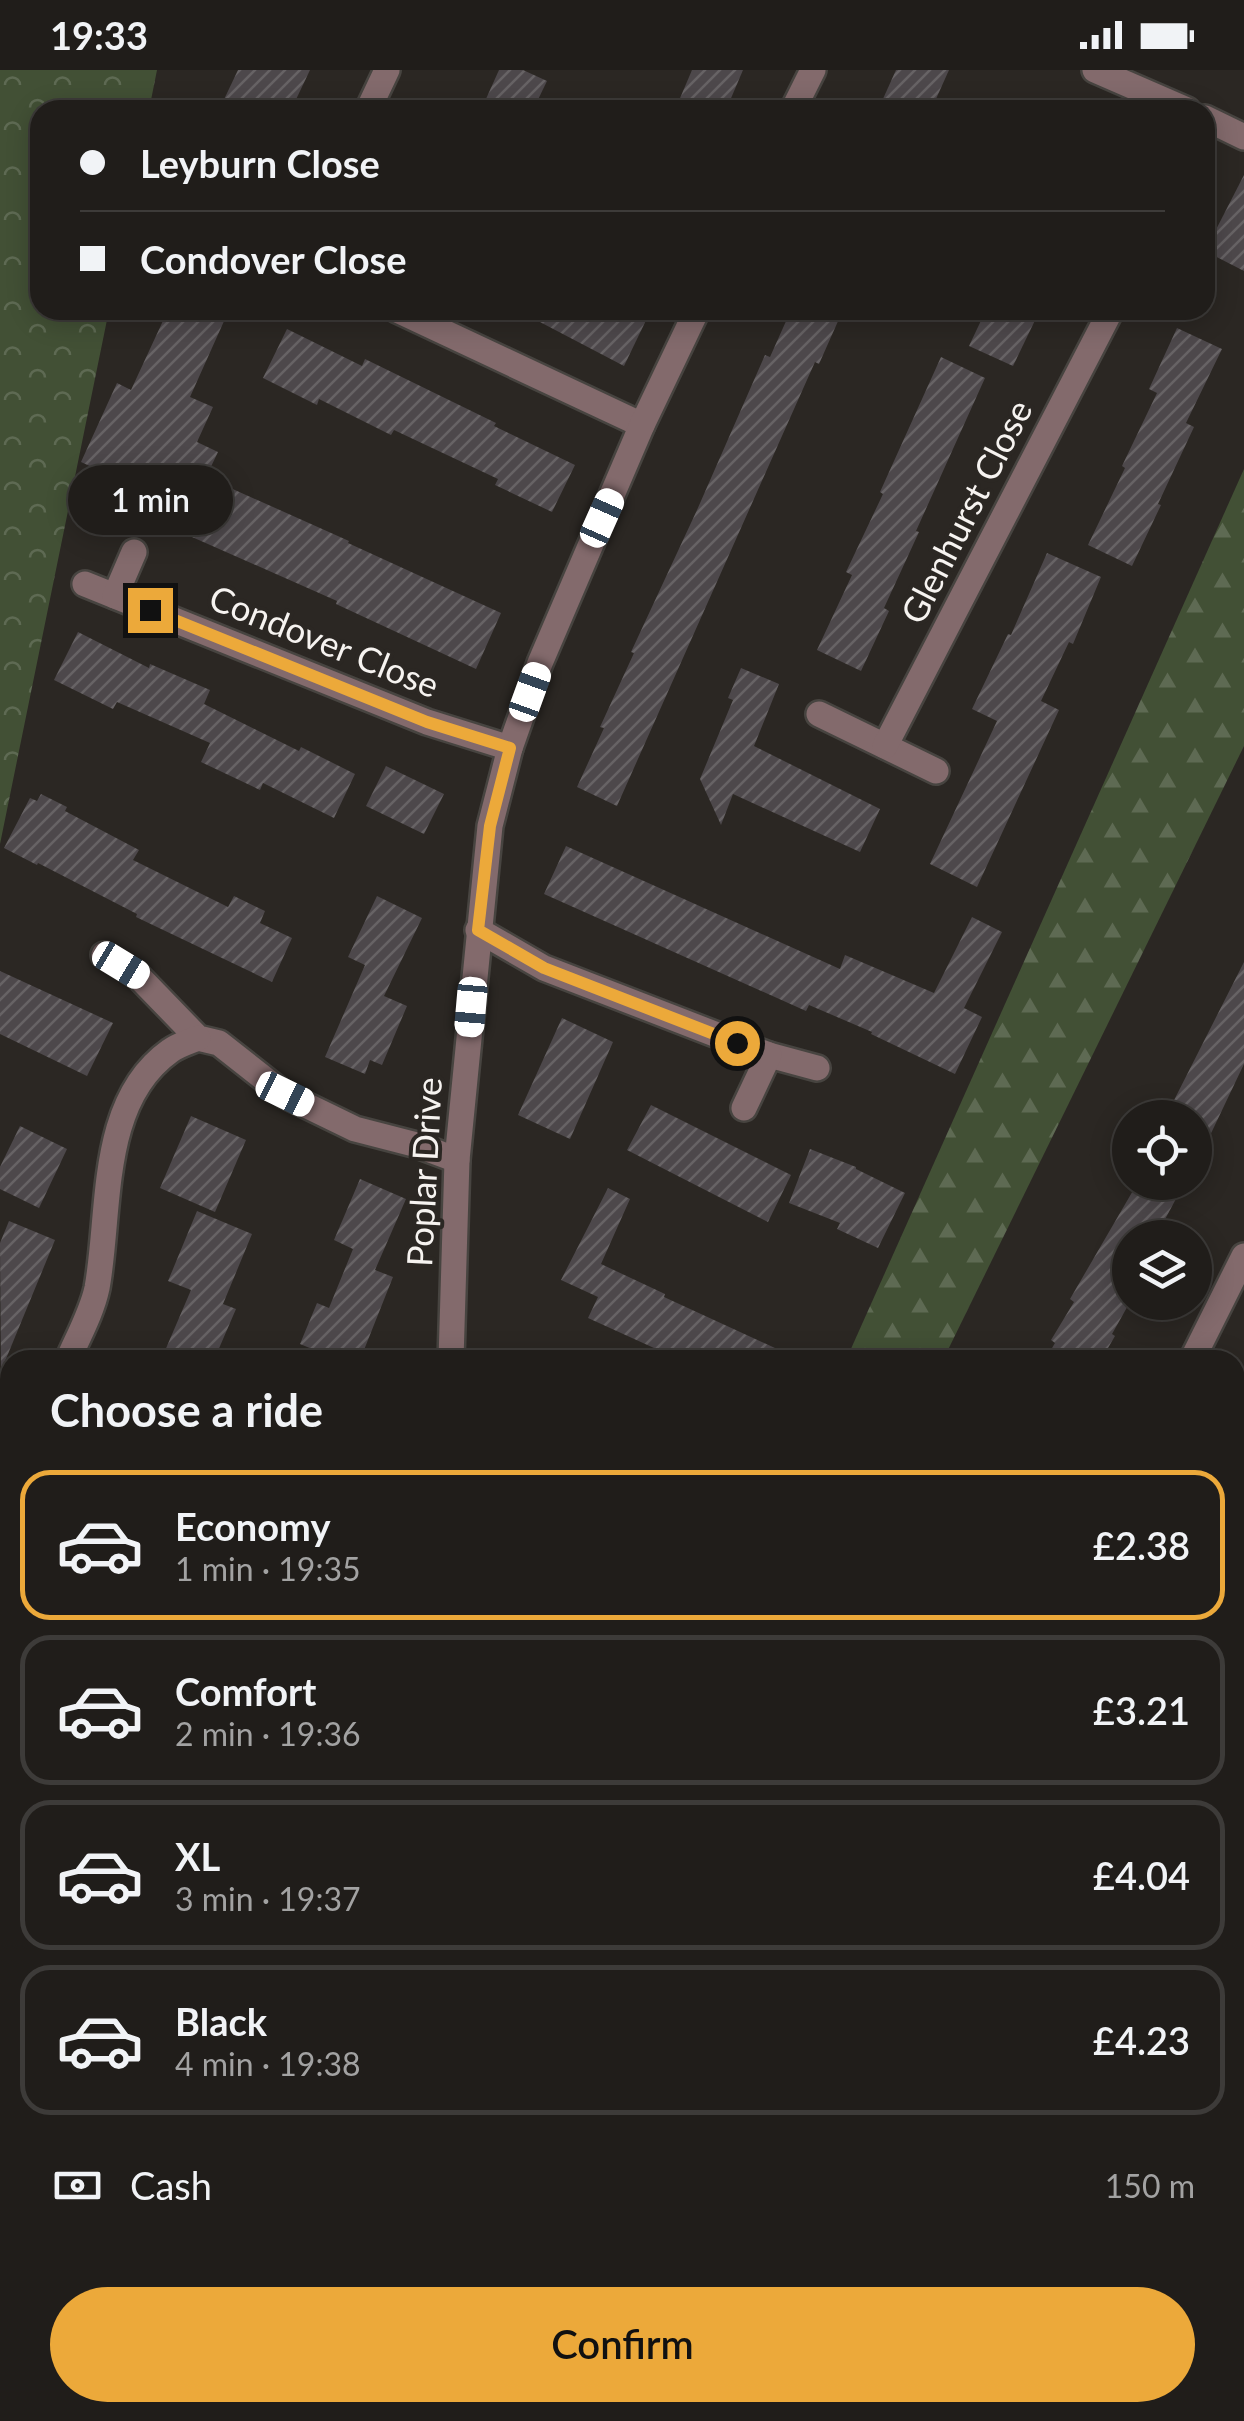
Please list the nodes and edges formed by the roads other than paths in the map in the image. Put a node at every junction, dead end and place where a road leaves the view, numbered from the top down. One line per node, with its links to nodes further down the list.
1 (387, 70): 4 (street)
2 (814, 70): 5 (street)
3 (1095, 70): 6 (street)
4 (373, 100)
5 (798, 100)
6 (1161, 100)
7 (1215, 124): 8 (street)
8 (1244, 136)
9 (418, 320): 12 (street)
10 (692, 320): 12 (street, Poplar Drive)
11 (1106, 320): 17 (street, Glenhurst Close)
12 (642, 425): 18 (street, Poplar Drive)
13 (134, 552): 15 (street)
14 (85, 584): 15 (street, Condover Close)
15 (115, 596): 18 (street, Condover Close)
16 (819, 714): 17 (street)
17 (885, 746): 19 (street)
18 (510, 748): 20 (street, Poplar Drive)
19 (936, 771)
20 (478, 930): 23 (street); 26 (street, Poplar Drive)
21 (104, 955): 22 (street)
22 (198, 1038): 26 (street); 28 (street)
23 (770, 1056): 24 (street); 25 (street)
24 (817, 1068)
25 (744, 1108)
26 (457, 1160): 29 (street, Poplar Drive)
27 (1244, 1256): 30 (street)
28 (72, 1350)
29 (451, 1350)
30 (1198, 1350)

